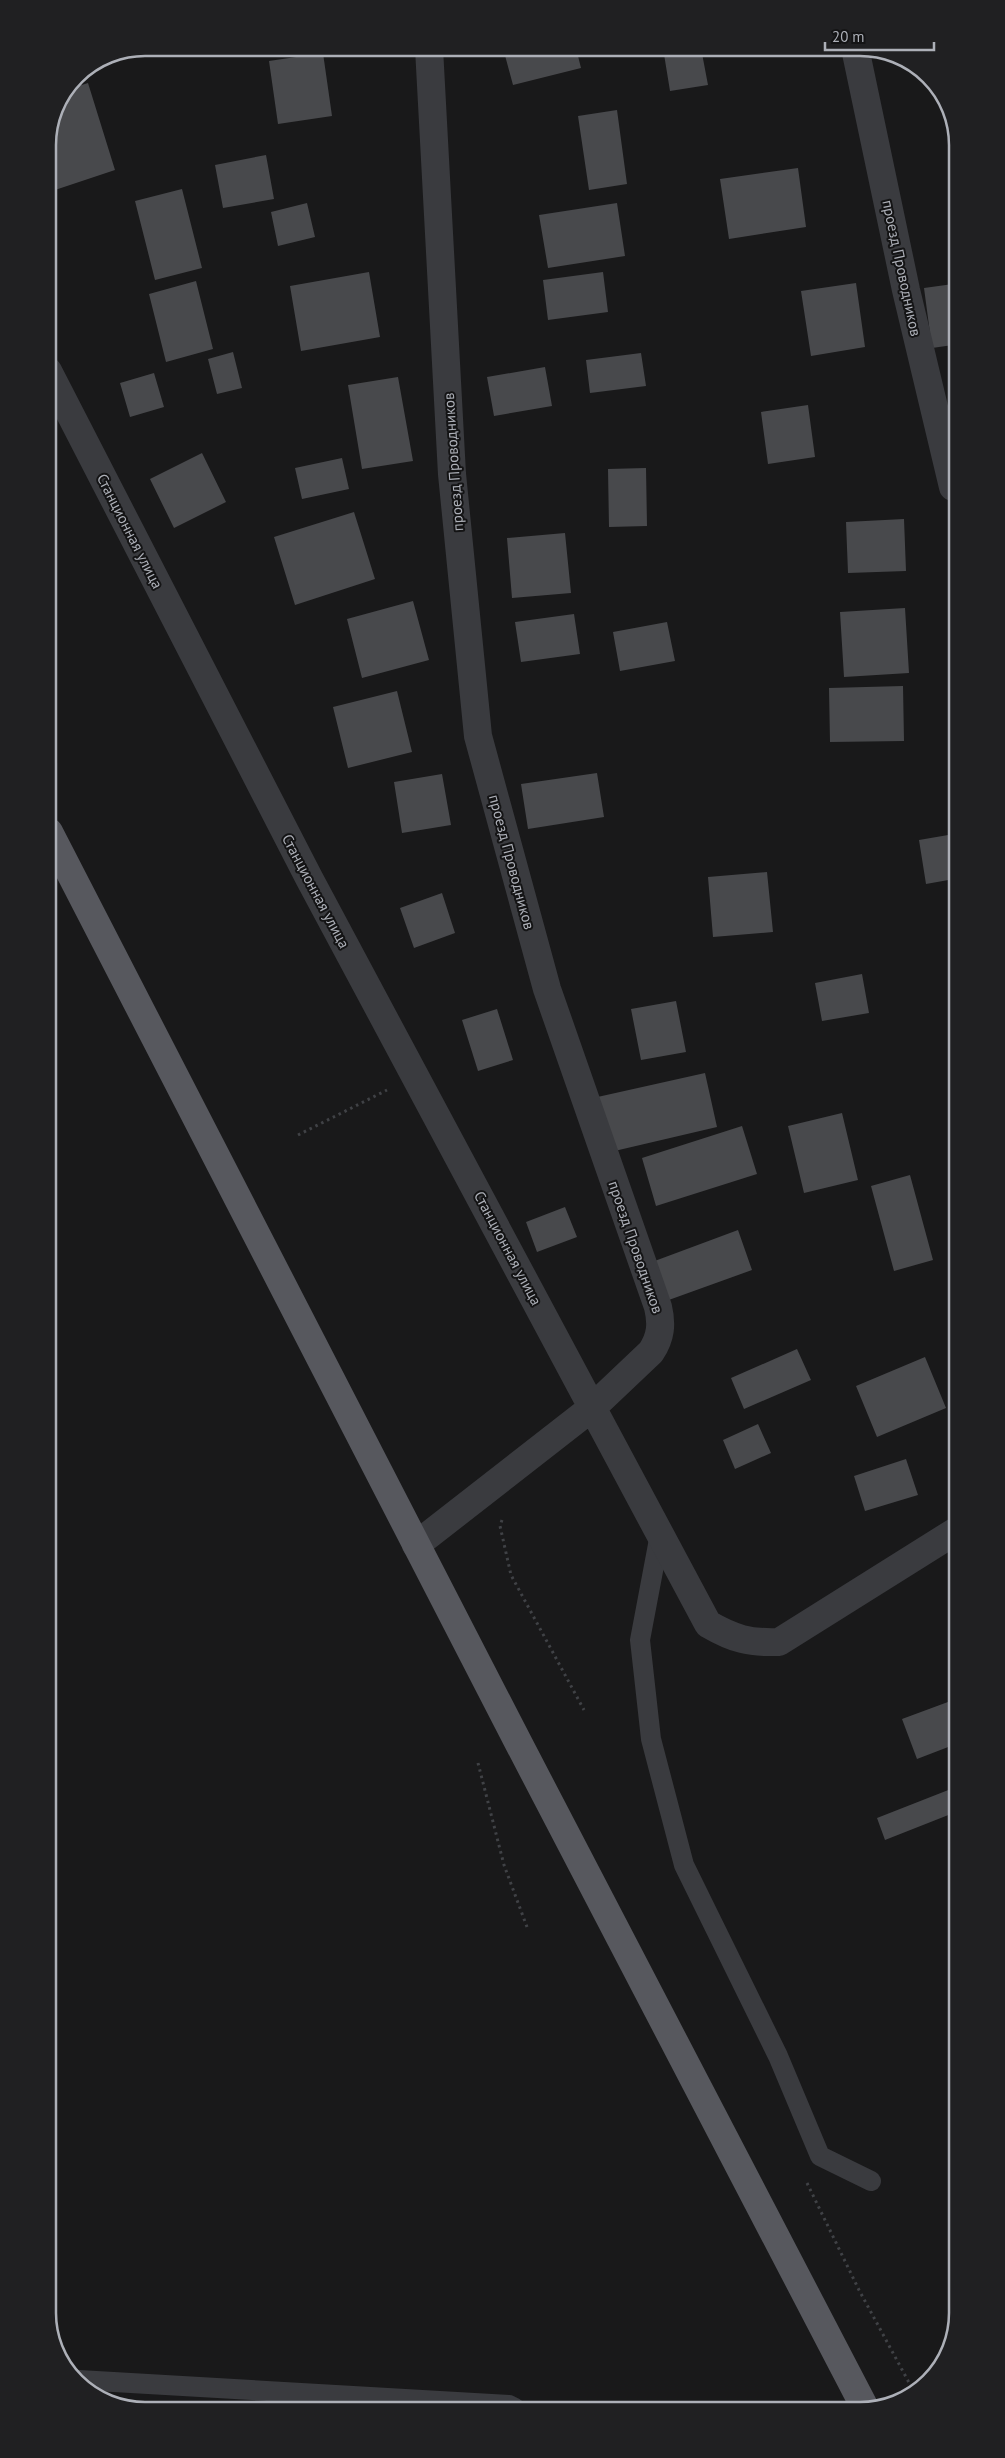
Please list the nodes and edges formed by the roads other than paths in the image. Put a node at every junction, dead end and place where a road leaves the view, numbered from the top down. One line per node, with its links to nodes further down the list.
1 (429, 56): 6 (street, проезд Проводников)
2 (857, 56): 4 (street, проезд Проводников)
3 (56, 388): 6 (street, Станционная улица)
4 (949, 470)
5 (56, 846): 9 (main road)
6 (593, 1406): 7 (street, Станционная улица); 9 (street, проезд Проводников)
7 (660, 1534): 8 (street, Станционная улица); 10 (lane)
8 (949, 1535)
9 (416, 1544): 13 (main road)
10 (871, 2181)
11 (88, 2381): 12 (lane)
12 (457, 2402)
13 (862, 2402)

